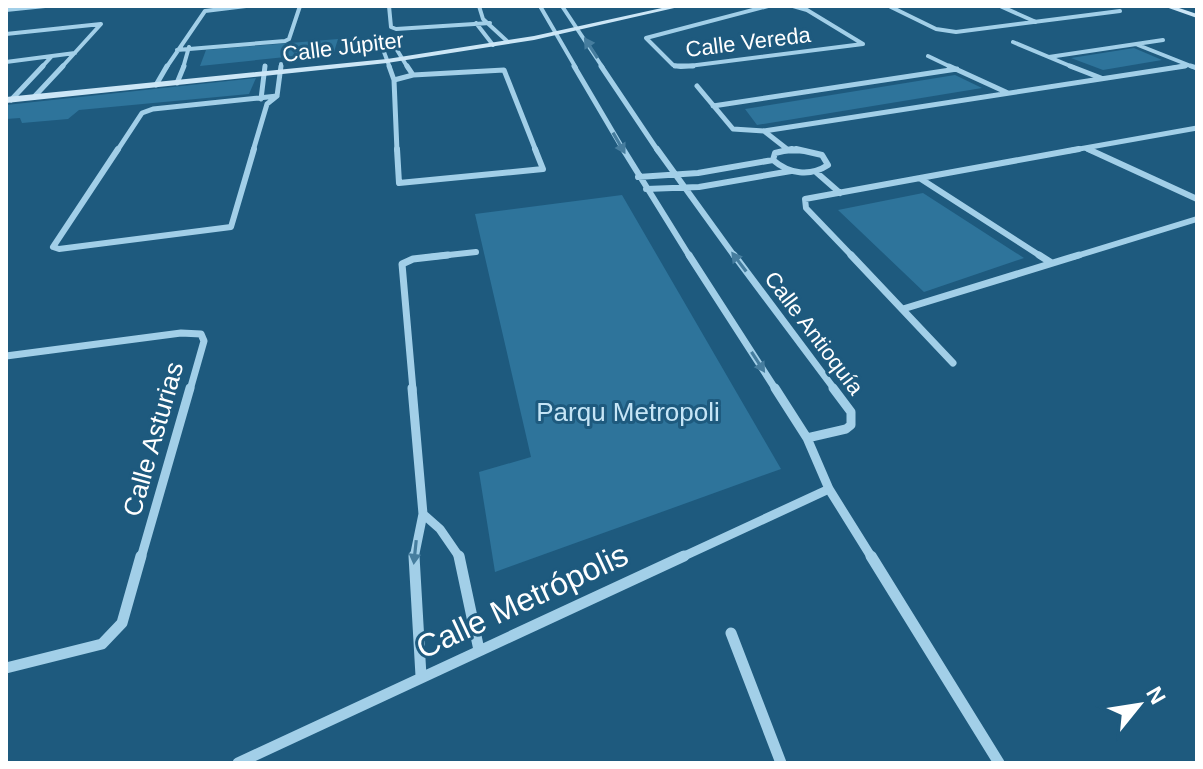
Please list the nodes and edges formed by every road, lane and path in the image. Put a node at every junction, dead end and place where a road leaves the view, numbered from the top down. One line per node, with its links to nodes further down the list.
1 (45, 6): 16 (street)
2 (246, 6): 31 (street)
3 (300, 6): 33 (street)
4 (389, 6): 21 (street)
5 (479, 6): 18 (street)
6 (540, 6): 23 (street)
7 (562, 6): 22 (street, Calle Antioquía)
8 (647, 6): 22 (main road, Calle Júpiter)
9 (680, 6): 22 (main road, Calle Júpiter)
10 (768, 6): 11 (street, Calle Vereda)
11 (793, 6)
12 (889, 6): 19 (street)
13 (1000, 6): 19 (street)
14 (1108, 6): 19 (street)
15 (1166, 6): 17 (main road)
16 (6, 10)
17 (1197, 16)
18 (483, 19): 20 (street); 21 (street)
19 (1036, 22)
20 (490, 23): 21 (street); 25 (street)
21 (474, 24): 26 (street)
22 (576, 25): 23 (main road, Calle Júpiter); 72 (street, Calle Antioquía, one-way to 22)
23 (554, 30): 25 (main road, Calle Júpiter); 28 (main road, Calle Júpiter); 73 (street, one-way to 73)
24 (6, 34): 35 (street)
25 (501, 35): 26 (main road, Calle Júpiter); 28 (street)
26 (485, 37): 32 (street); 36 (main road, Calle Júpiter)
27 (1163, 40): 30 (street)
28 (508, 42): 32 (main road, Calle Júpiter)
29 (1013, 42): 40 (street)
30 (1135, 44): 40 (street); 42 (street)
31 (184, 45): 33 (street); 34 (street)
32 (493, 45): 36 (main road, Calle Júpiter)
33 (191, 49): 34 (street); 47 (street)
34 (177, 50): 48 (street)
35 (75, 53): 37 (street); 54 (street)
36 (399, 54): 38 (main road, Calle Júpiter); 49 (street)
37 (52, 56): 41 (street); 56 (street)
38 (385, 56): 43 (main road, Calle Júpiter); 51 (street)
39 (928, 56): 45 (street)
40 (1049, 57): 50 (street)
41 (6, 62)
42 (1188, 65): 44 (street); 50 (street)
43 (280, 68): 46 (main road, Calle Júpiter); 59 (street)
44 (1197, 68)
45 (957, 69): 58 (street); 64 (street)
46 (264, 70): 47 (main road, Calle Júpiter); 52 (main road, Calle Júpiter); 61 (street)
47 (181, 73): 48 (main road, Calle Júpiter); 52 (street)
48 (161, 75): 53 (street); 54 (main road, Calle Júpiter)
49 (413, 75): 51 (street); 51 (street)
50 (1101, 78): 58 (street)
51 (394, 80)
52 (177, 83): 53 (main road, Calle Júpiter)
53 (156, 85): 60 (main road, Calle Júpiter)
54 (44, 86): 56 (main road, Calle Júpiter); 60 (street)
55 (697, 86): 64 (street)
56 (22, 88): 57 (main road, Calle Júpiter); 62 (street)
57 (6, 90)
58 (1009, 93): 66 (street)
59 (277, 96): 61 (street); 63 (street)
60 (34, 97): 62 (main road, Calle Júpiter)
61 (259, 98): 63 (street); 63 (street)
62 (8, 100)
63 (267, 104)
64 (713, 106): 66 (street)
65 (1196, 129): 67 (street)
66 (764, 131): 68 (street)
67 (1085, 148): 74 (street); 78 (street)
68 (787, 149): 69 (street); 71 (street)
69 (773, 160): 70 (street); 72 (street)
70 (791, 171): 71 (street); 75 (street)
71 (816, 172): 77 (street)
72 (674, 175): 73 (street); 75 (street, Calle Antioquía)
73 (638, 177): 76 (street)
74 (921, 179): 77 (street); 81 (street)
75 (684, 188): 76 (street); 85 (street, Calle Antioquía, one-way to 75)
76 (646, 189): 85 (street, one-way to 85)
77 (840, 193): 82 (street)
78 (1197, 199)
79 (1197, 219): 81 (street)
80 (476, 252): 87 (street)
81 (1050, 262): 82 (street)
82 (903, 309): 84 (street)
83 (6, 356): 90 (street, Calle Asturias)
84 (953, 363)
85 (807, 438): 86 (street)
86 (829, 489): 89 (street, Calle Metrópolis); 94 (street)
87 (423, 514): 89 (street); 91 (street, one-way to 91)
88 (731, 633): 93 (street)
89 (479, 650): 91 (street, Calle Metrópolis)
90 (6, 668)
91 (421, 676): 92 (street, Calle Metrópolis)
92 (238, 763)
93 (781, 763)
94 (999, 763)

